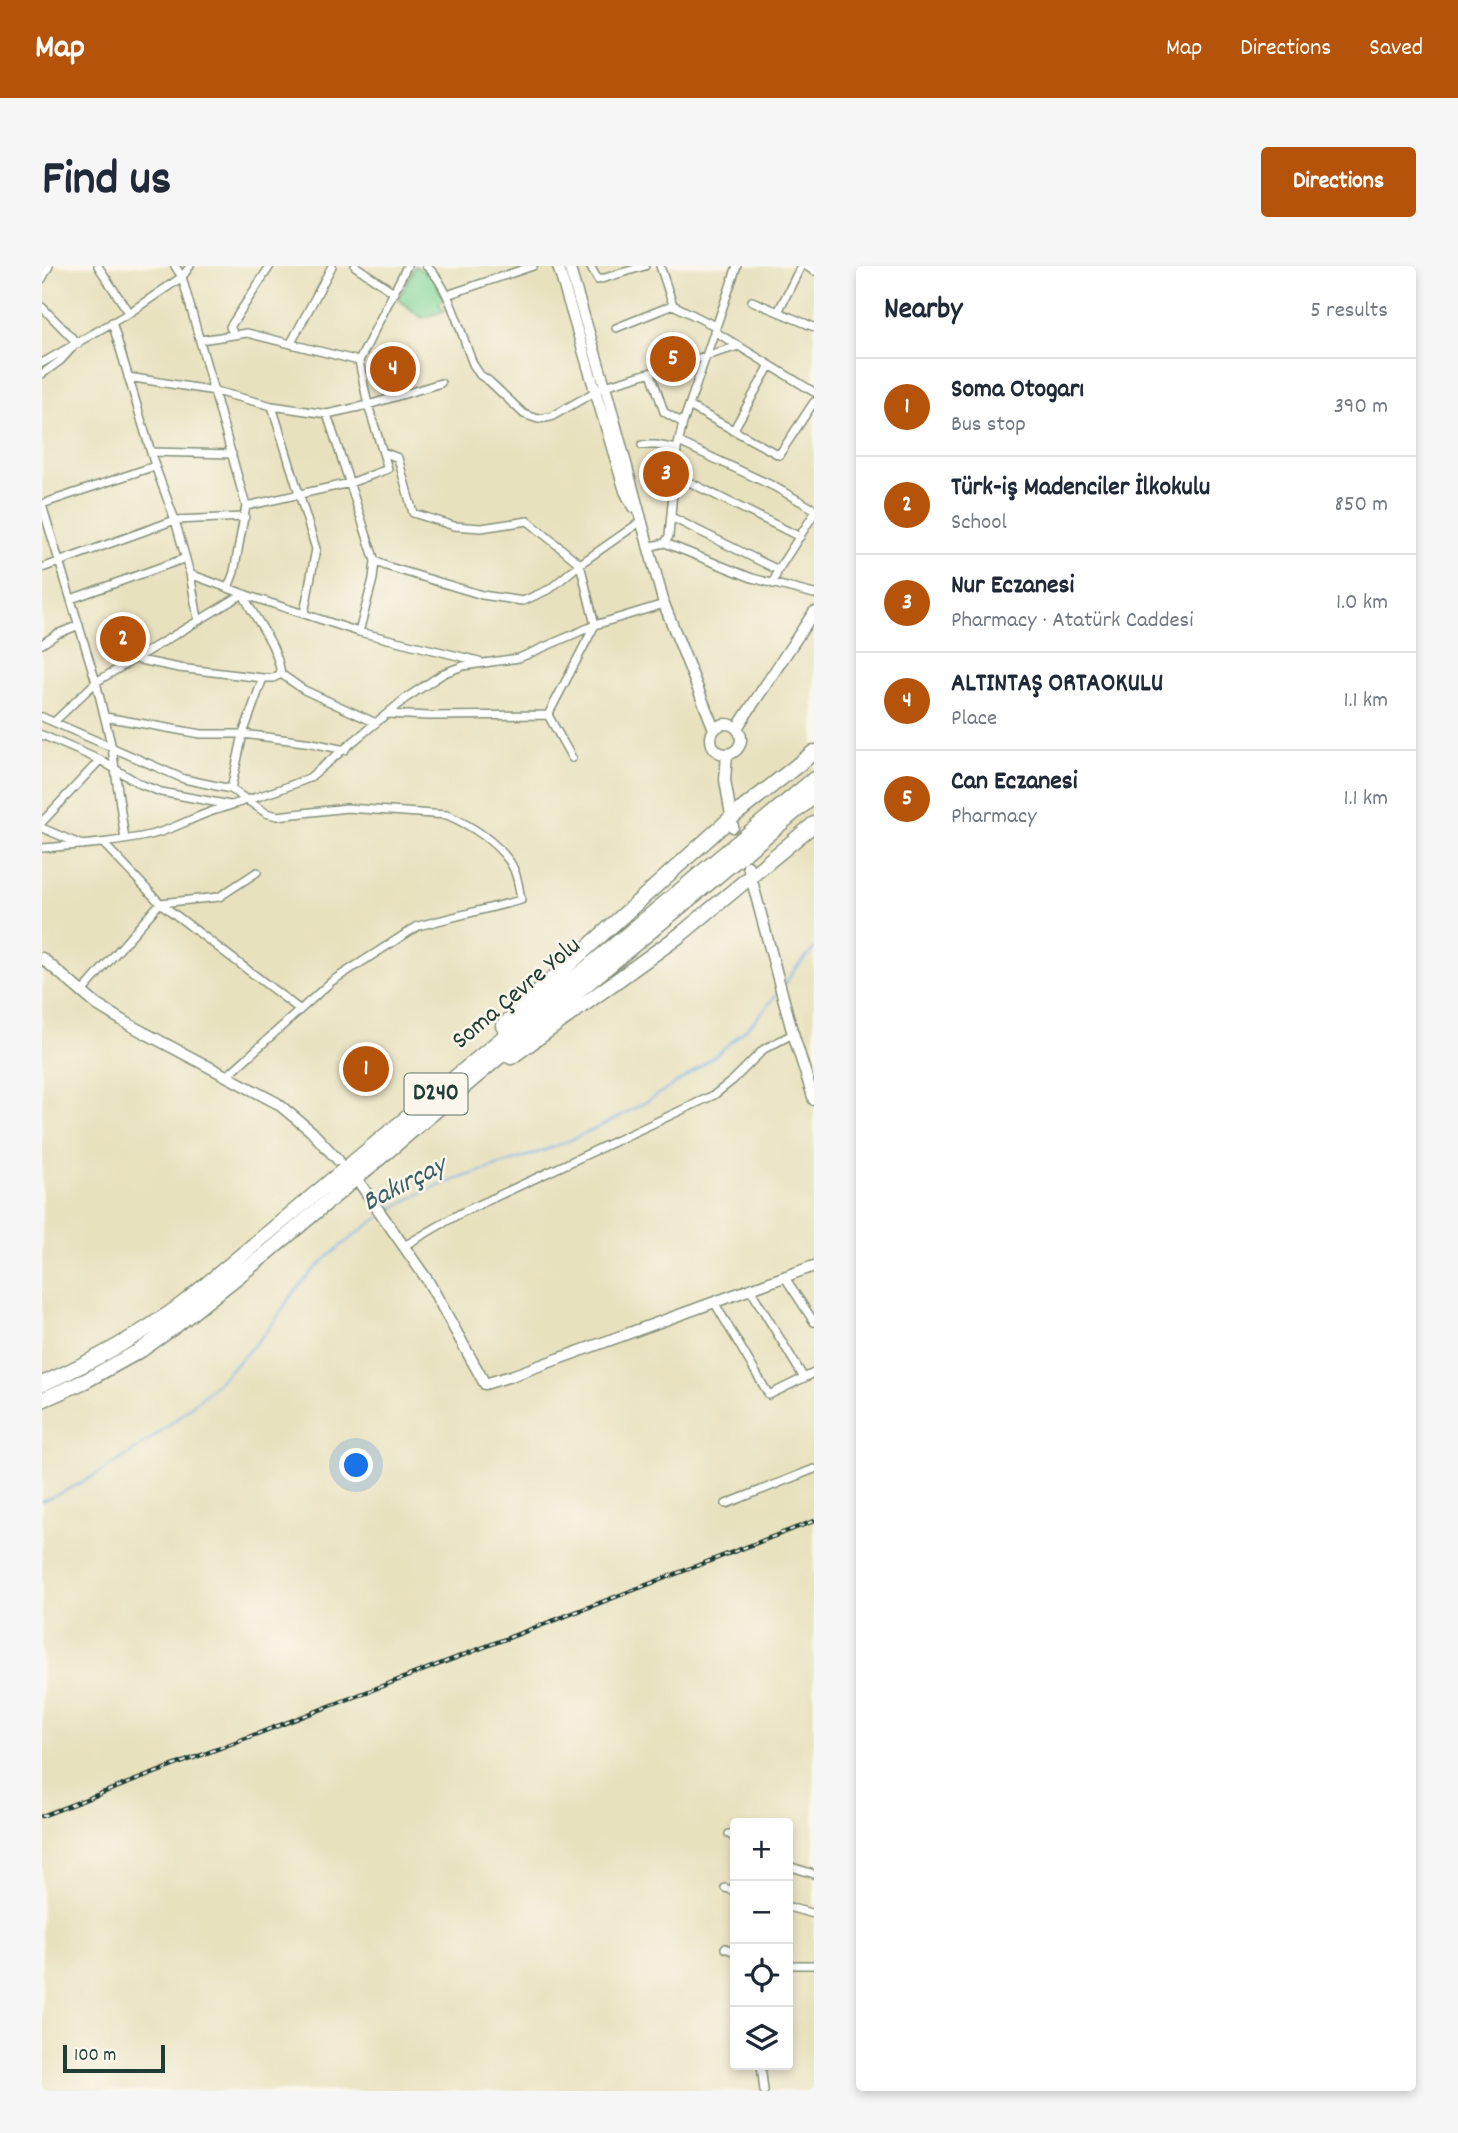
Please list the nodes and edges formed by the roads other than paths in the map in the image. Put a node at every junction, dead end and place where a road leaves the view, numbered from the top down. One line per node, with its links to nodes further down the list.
1 (49, 266): 22 (street)
2 (97, 266): 29 (street)
3 (174, 266): 21 (street)
4 (190, 266): 21 (street)
5 (270, 266): 34 (street)
6 (332, 266): 36 (street)
7 (355, 266): 23 (street)
8 (407, 266): 23 (street)
9 (426, 266): 20 (street)
10 (444, 266): 20 (street)
11 (533, 266): 24 (street)
12 (558, 266): 47 (main road)
13 (569, 266): 47 (main road)
14 (590, 266): 15 (street)
15 (645, 266)
16 (660, 266): 26 (street)
17 (737, 266): 33 (street)
18 (804, 266): 19 (street); 28 (street)
19 (814, 271)
20 (436, 273): 24 (street)
21 (182, 277): 29 (street); 35 (street)
22 (42, 279)
23 (395, 293): 40 (street)
24 (447, 295): 47 (street)
25 (752, 301): 28 (street)
26 (673, 305): 32 (street); 33 (street)
27 (42, 307): 37 (street)
28 (778, 312): 31 (street)
29 (130, 313): 30 (street)
30 (112, 322): 37 (street); 45 (street)
31 (814, 327)
32 (616, 328)
33 (715, 329): 38 (street); 39 (street)
34 (234, 334): 35 (street); 36 (street)
35 (200, 340): 48 (street)
36 (291, 343): 40 (street)
37 (75, 346): 41 (street); 44 (street)
38 (739, 346): 39 (street); 42 (street)
39 (705, 356): 43 (street); 53 (street)
40 (359, 361): 51 (street)
41 (42, 363)
42 (770, 365): 49 (street); 56 (street)
43 (651, 373): 47 (street); 55 (street)
44 (42, 374)
45 (128, 377): 48 (street); 59 (street)
46 (441, 383): 51 (street)
47 (601, 389): 72 (main road)
48 (215, 391): 52 (street); 61 (street)
49 (814, 392)
50 (814, 402): 56 (street)
51 (368, 405): 54 (street); 60 (street)
52 (272, 406): 54 (street); 65 (street)
53 (689, 406): 55 (street); 56 (street)
54 (327, 414): 64 (street)
55 (683, 423): 58 (street)
56 (733, 431)
57 (642, 445): 58 (street)
58 (678, 446): 63 (street); 68 (street)
59 (151, 452): 61 (street); 62 (street)
60 (383, 452): 64 (street); 79 (street)
61 (232, 453): 67 (street)
62 (155, 466): 66 (street); 71 (street)
63 (675, 475): 70 (street); 73 (street)
64 (350, 483): 65 (street); 78 (street)
65 (300, 494): 67 (street); 90 (street)
66 (42, 505): 77 (street)
67 (246, 506): 69 (street)
68 (814, 512): 73 (street)
69 (245, 517): 71 (street); 84 (street)
70 (671, 517): 74 (street); 81 (street)
71 (175, 520): 76 (street); 77 (street)
72 (640, 522): 75 (main road); 79 (street)
73 (800, 537): 81 (street)
74 (665, 542): 75 (street); 83 (street)
75 (647, 547): 88 (main road)
76 (186, 558): 82 (street); 87 (street)
77 (60, 561): 80 (street); 87 (street)
78 (374, 561): 79 (street); 94 (street)
79 (580, 564): 93 (street)
80 (42, 568)
81 (778, 570): 83 (street)
82 (190, 574): 84 (street); 91 (street)
83 (773, 584): 86 (street)
84 (228, 588): 85 (street)
85 (243, 594): 90 (street); 91 (street); 98 (street)
86 (814, 594)
87 (71, 599): 92 (street)
88 (664, 604): 93 (street); 108 (main road)
89 (814, 612): 107 (main road)
90 (304, 614): 94 (street)
91 (198, 619): 96 (street)
92 (79, 625): 95 (street); 100 (street)
93 (595, 625): 97 (street); 102 (street)
94 (359, 632): 97 (street)
95 (42, 644)
96 (135, 658): 99 (street); 100 (street)
97 (483, 663): 101 (street)
98 (281, 674): 99 (street); 106 (street)
99 (263, 678): 109 (street)
100 (96, 682): 104 (street); 105 (street)
101 (386, 714): 102 (street); 106 (street)
102 (548, 715): 115 (street)
103 (42, 717): 105 (street)
104 (104, 717): 109 (street); 111 (street)
105 (54, 722): 111 (street)
106 (376, 723): 112 (street)
107 (737, 729): 108 (main road); 114 (main road)
108 (714, 730): 114 (main road)
109 (243, 734): 112 (street); 119 (street)
110 (42, 735): 116 (street)
111 (112, 748): 117 (street); 119 (street)
112 (345, 750): 121 (street)
113 (814, 751): 124 (highway)
114 (727, 754): 124 (main road)
115 (572, 758)
116 (100, 760): 117 (street); 123 (street)
117 (117, 769): 122 (street); 127 (street)
118 (814, 779): 140 (highway, Soma Çevre Yolu / D240)
119 (231, 789): 121 (street)
120 (814, 796): 140 (highway, Soma Çevre Yolu / D240)
121 (248, 800): 122 (street); 136 (street)
122 (231, 805): 127 (street)
123 (42, 822)
124 (732, 822): 140 (highway)
125 (814, 824): 131 (highway)
126 (42, 828): 129 (street)
127 (125, 839): 128 (street)
128 (103, 843): 129 (street); 133 (street)
129 (82, 845): 130 (street)
130 (42, 848)
131 (749, 870): 137 (main road); 140 (highway)
132 (257, 872): 133 (street)
133 (160, 903): 135 (street); 136 (street)
134 (42, 958): 135 (main road)
135 (82, 992): 138 (main road)
136 (299, 1009): 138 (street)
137 (792, 1031): 139 (main road); 143 (street)
138 (228, 1075): 141 (main road)
139 (814, 1100)
140 (431, 1107): 151 (highway, Soma Çevre Yolu / D240); 152 (highway, Soma Çevre Yolu / D240)
141 (338, 1160)
142 (364, 1189): 143 (main road)
143 (400, 1241): 147 (main road)
144 (814, 1266): 145 (main road)
145 (784, 1276): 146 (main road); 148 (street)
146 (750, 1289): 147 (main road); 150 (street)
147 (714, 1302): 150 (street)
148 (814, 1322)
149 (814, 1373): 150 (street)
150 (804, 1378)
151 (42, 1384)
152 (42, 1400)
153 (814, 1469): 154 (street)
154 (726, 1504)
155 (793, 1868): 156 (street)
156 (814, 1874)
157 (725, 1888): 158 (street)
158 (730, 1890)
159 (793, 1908): 160 (street)
160 (814, 1914)
161 (725, 1948): 162 (street)
162 (730, 1950)
163 (793, 1965): 164 (street)
164 (814, 1965)
165 (762, 2070): 166 (street)
166 (764, 2091)

